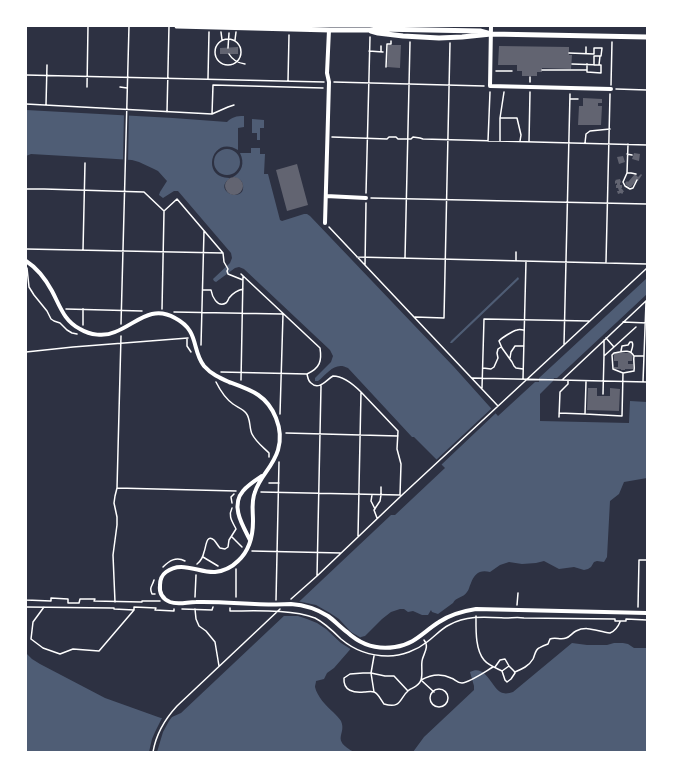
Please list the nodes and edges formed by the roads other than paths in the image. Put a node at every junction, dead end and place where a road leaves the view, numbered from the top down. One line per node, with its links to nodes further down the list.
1 (177, 26): 3 (street)
2 (492, 26): 5 (street)
3 (209, 27): 4 (street)
4 (329, 30): 5 (street); 8 (street)
5 (491, 34): 6 (street); 7 (street)
6 (647, 37)
7 (610, 89)
8 (326, 196): 9 (street); 10 (street)
9 (366, 198)
10 (325, 222)
11 (26, 261): 12 (street)
12 (263, 476): 13 (street); 13 (street)
13 (250, 540): 14 (street)
14 (647, 613)

